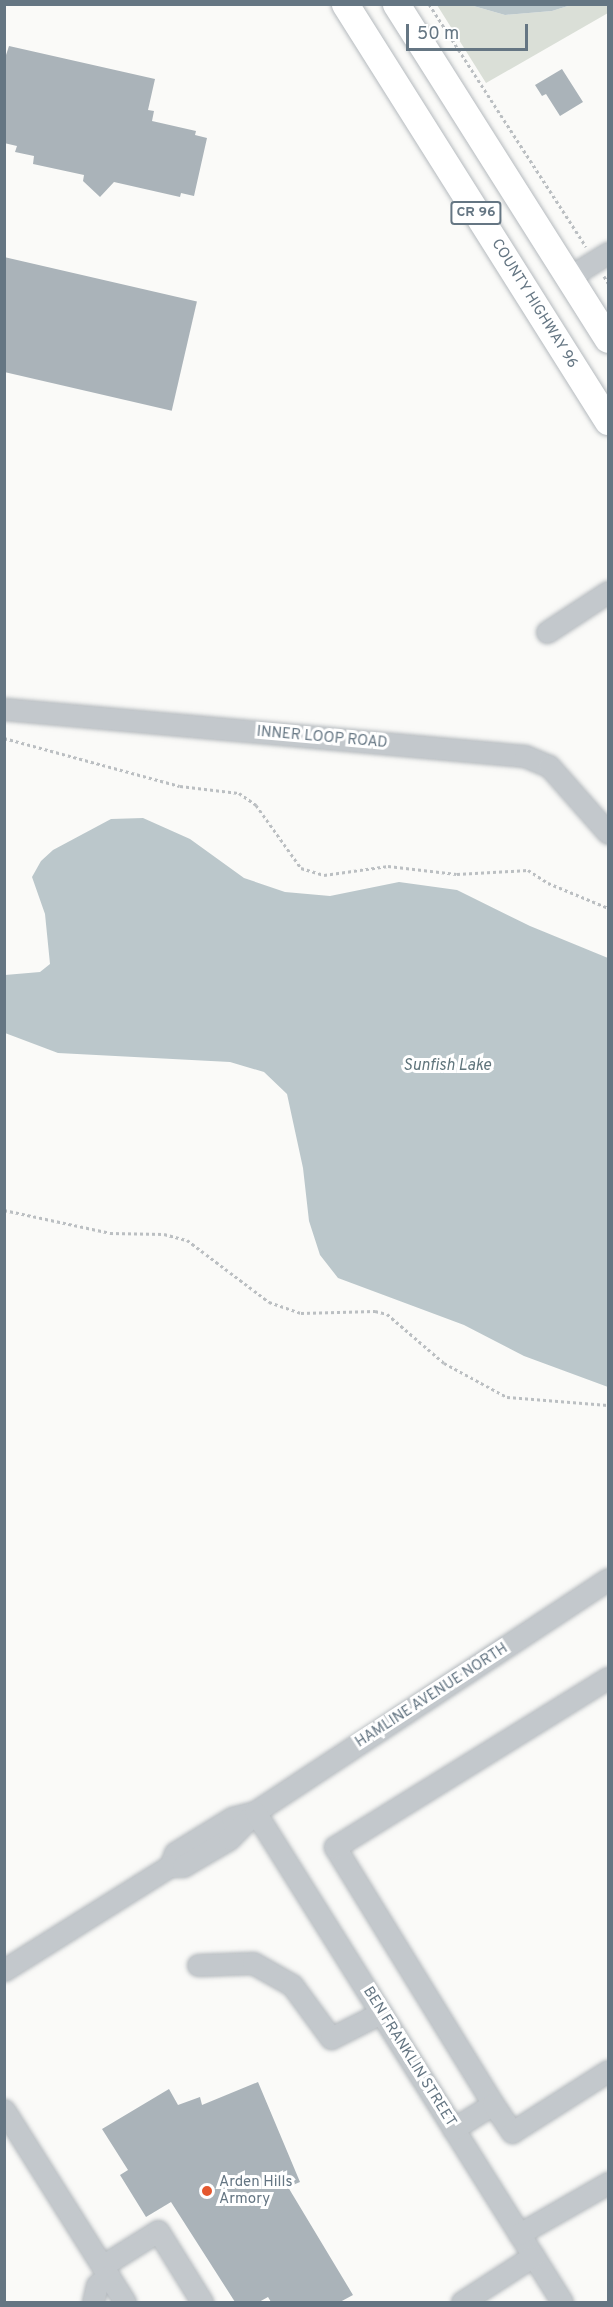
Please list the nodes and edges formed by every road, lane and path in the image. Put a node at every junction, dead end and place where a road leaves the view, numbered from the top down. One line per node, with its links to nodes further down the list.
1 (345, 4): 8 (main road, COUNTY HIGHWAY 96 / CR 96)
2 (396, 4): 5 (main road, CR 96)
3 (429, 4): 4 (path)
4 (601, 256): 5 (street); 6 (path)
5 (569, 277): 7 (main road, CR 96)
6 (609, 283)
7 (609, 339)
8 (609, 421)
9 (609, 592): 10 (street)
10 (547, 632)
11 (4, 709): 13 (street, INNER LOOP ROAD)
12 (4, 738): 14 (path)
13 (609, 833)
14 (609, 908)
15 (4, 1210): 16 (path)
16 (609, 1405)
17 (609, 1579): 19 (street, HAMLINE AVENUE NORTH)
18 (609, 1678): 24 (street)
19 (255, 1812): 21 (street, HAMLINE AVENUE NORTH); 22 (street, BEN FRANKLIN STREET)
20 (198, 1965): 22 (street)
21 (4, 1970)
22 (381, 2013): 26 (street, BEN FRANKLIN STREET)
23 (609, 2071): 24 (street)
24 (493, 2104): 26 (street)
25 (4, 2110): 30 (street)
26 (453, 2129): 28 (street, BEN FRANKLIN STREET)
27 (609, 2183): 28 (street)
28 (519, 2234): 29 (street, BEN FRANKLIN STREET)
29 (533, 2256): 31 (street); 36 (street, BEN FRANKLIN STREET)
30 (106, 2271): 32 (street); 33 (street); 34 (street)
31 (490, 2295): 35 (street)
32 (93, 2302)
33 (125, 2302)
34 (202, 2302)
35 (462, 2302)
36 (562, 2302)

